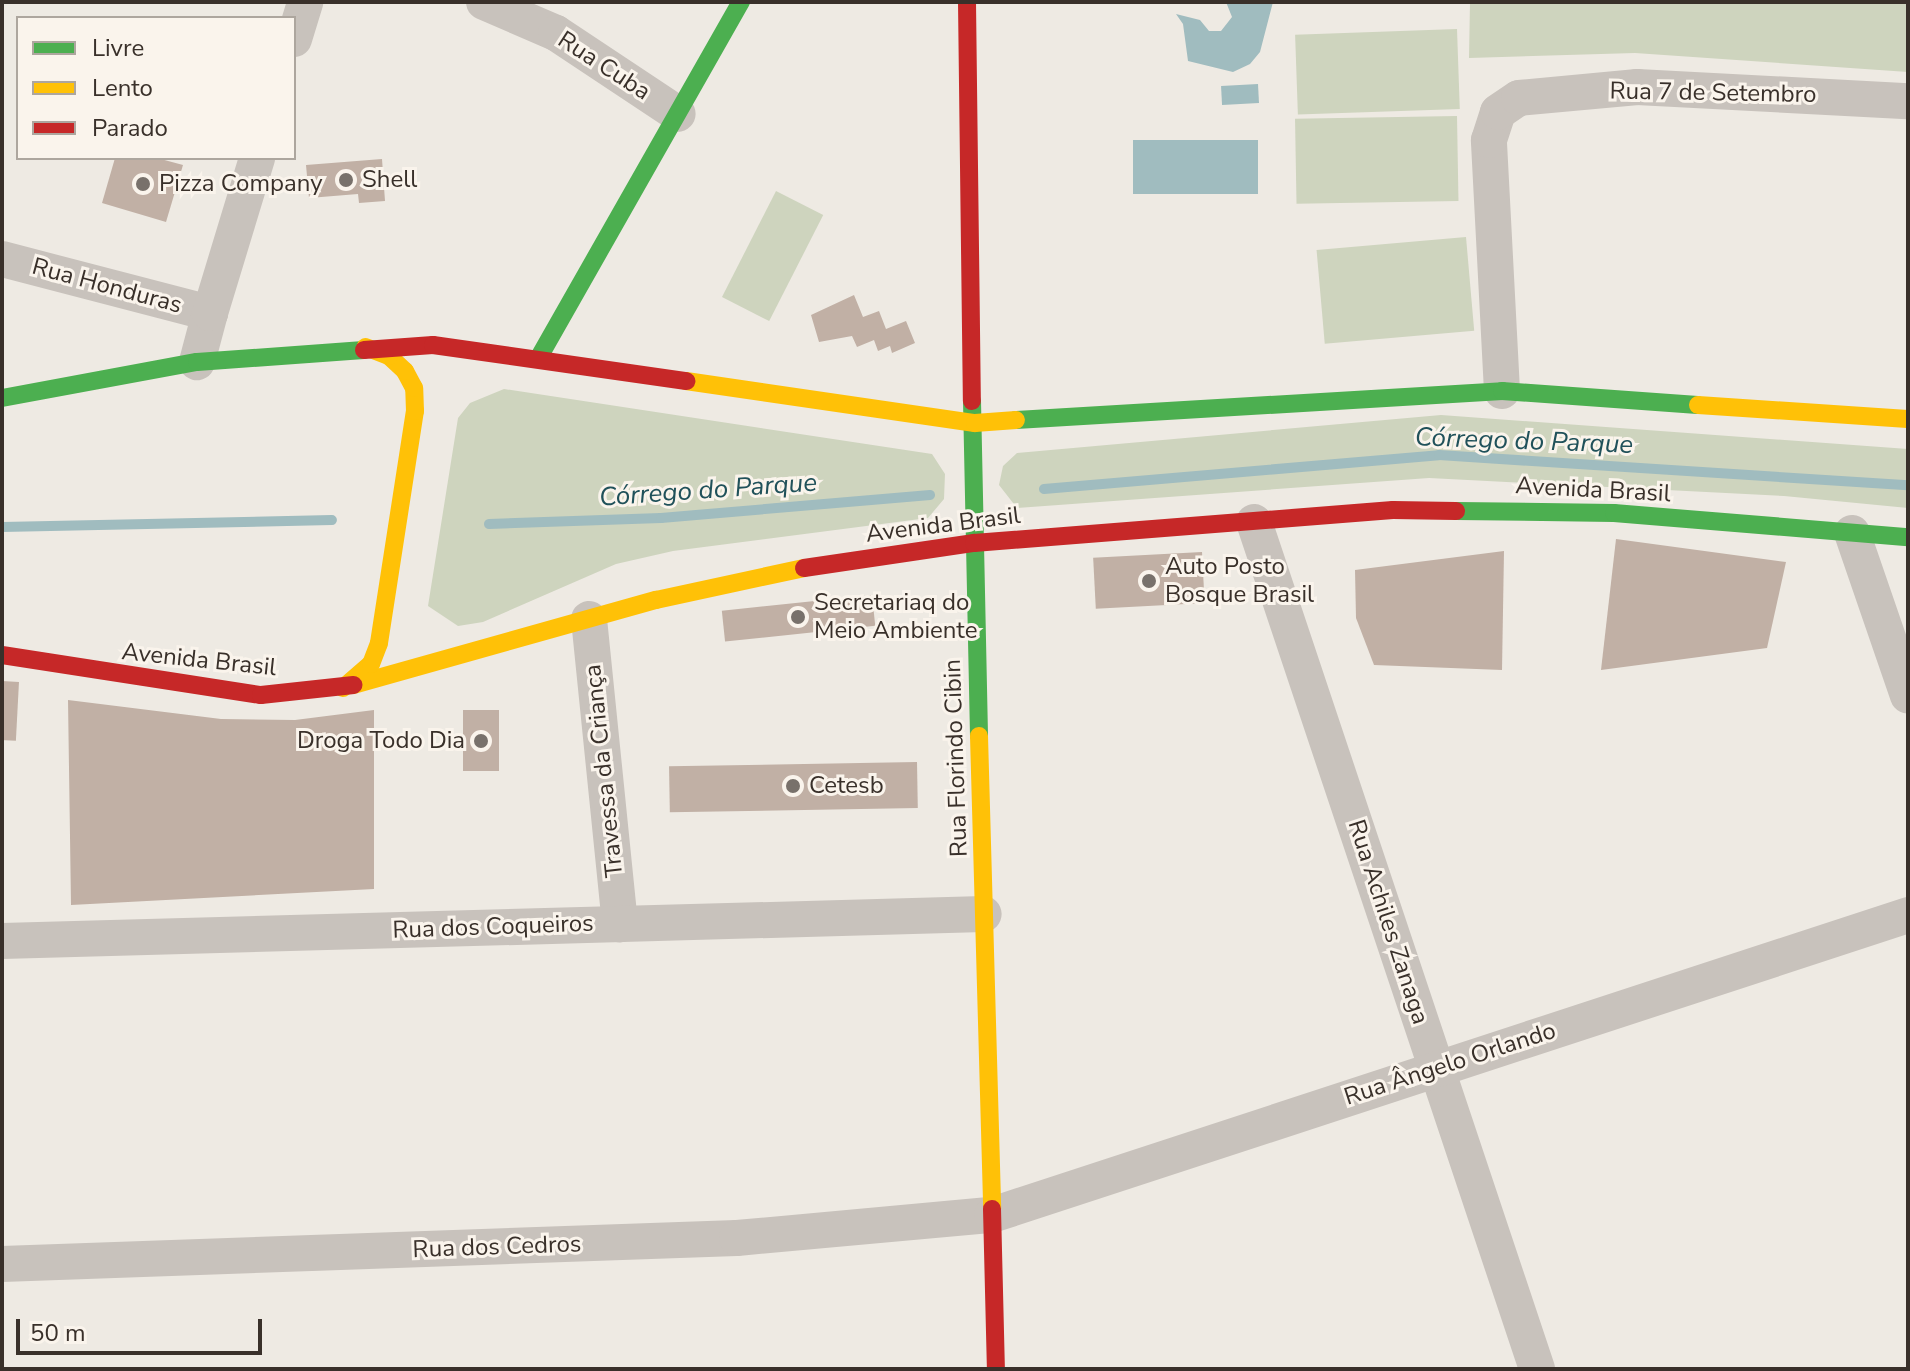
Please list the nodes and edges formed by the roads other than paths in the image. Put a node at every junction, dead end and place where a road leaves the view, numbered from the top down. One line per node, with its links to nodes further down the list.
1 (305, 2): 5 (street)
2 (484, 2): 7 (street, Rua Cuba)
3 (741, 2): 7 (main road)
4 (967, 2): 20 (main road, Rua Florindo Cibin)
5 (296, 32)
6 (1908, 101): 16 (street, Rua 7 de Setembro)
7 (678, 114): 13 (main road)
8 (256, 160): 10 (street)
9 (2, 259): 10 (street, Rua Honduras)
10 (210, 313): 14 (street, Rua Honduras)
11 (366, 347): 12 (main road); 14 (main road); 30 (main road)
12 (491, 352): 13 (main road); 15 (main road)
13 (538, 359): 20 (main road)
14 (197, 362): 17 (main road)
15 (450, 370)
16 (1502, 391): 19 (main road); 20 (main road)
17 (2, 398)
18 (435, 401): 26 (main road)
19 (1908, 419)
20 (975, 423): 24 (main road, Rua Florindo Cibin)
21 (1254, 522): 22 (main road, Avenida Brasil); 24 (main road, Avenida Brasil); 36 (street, Rua Achiles Zanaga)
22 (1852, 533): 23 (main road, Avenida Brasil); 31 (street)
23 (1908, 537)
24 (974, 543): 25 (main road, Avenida Brasil); 32 (main road, Rua Florindo Cibin)
25 (589, 619): 29 (main road, Avenida Brasil); 34 (street, Travessa da Criança)
26 (405, 620)
27 (420, 642): 29 (main road)
28 (2, 655): 30 (main road, Avenida Brasil)
29 (459, 658): 30 (main road, Avenida Brasil)
30 (343, 688)
31 (1908, 696)
32 (984, 914): 34 (street, Rua dos Coqueiros); 37 (main road, Rua Florindo Cibin)
33 (1908, 915): 36 (street, Rua Ângelo Orlando)
34 (620, 924): 35 (street, Rua dos Coqueiros)
35 (2, 941)
36 (1437, 1068): 37 (street, Rua Ângelo Orlando); 40 (street, Rua Achiles Zanaga)
37 (992, 1215): 38 (street, Rua dos Cedros); 39 (main road, Rua Florindo Cibin)
38 (2, 1264)
39 (996, 1369)
40 (1537, 1369)

